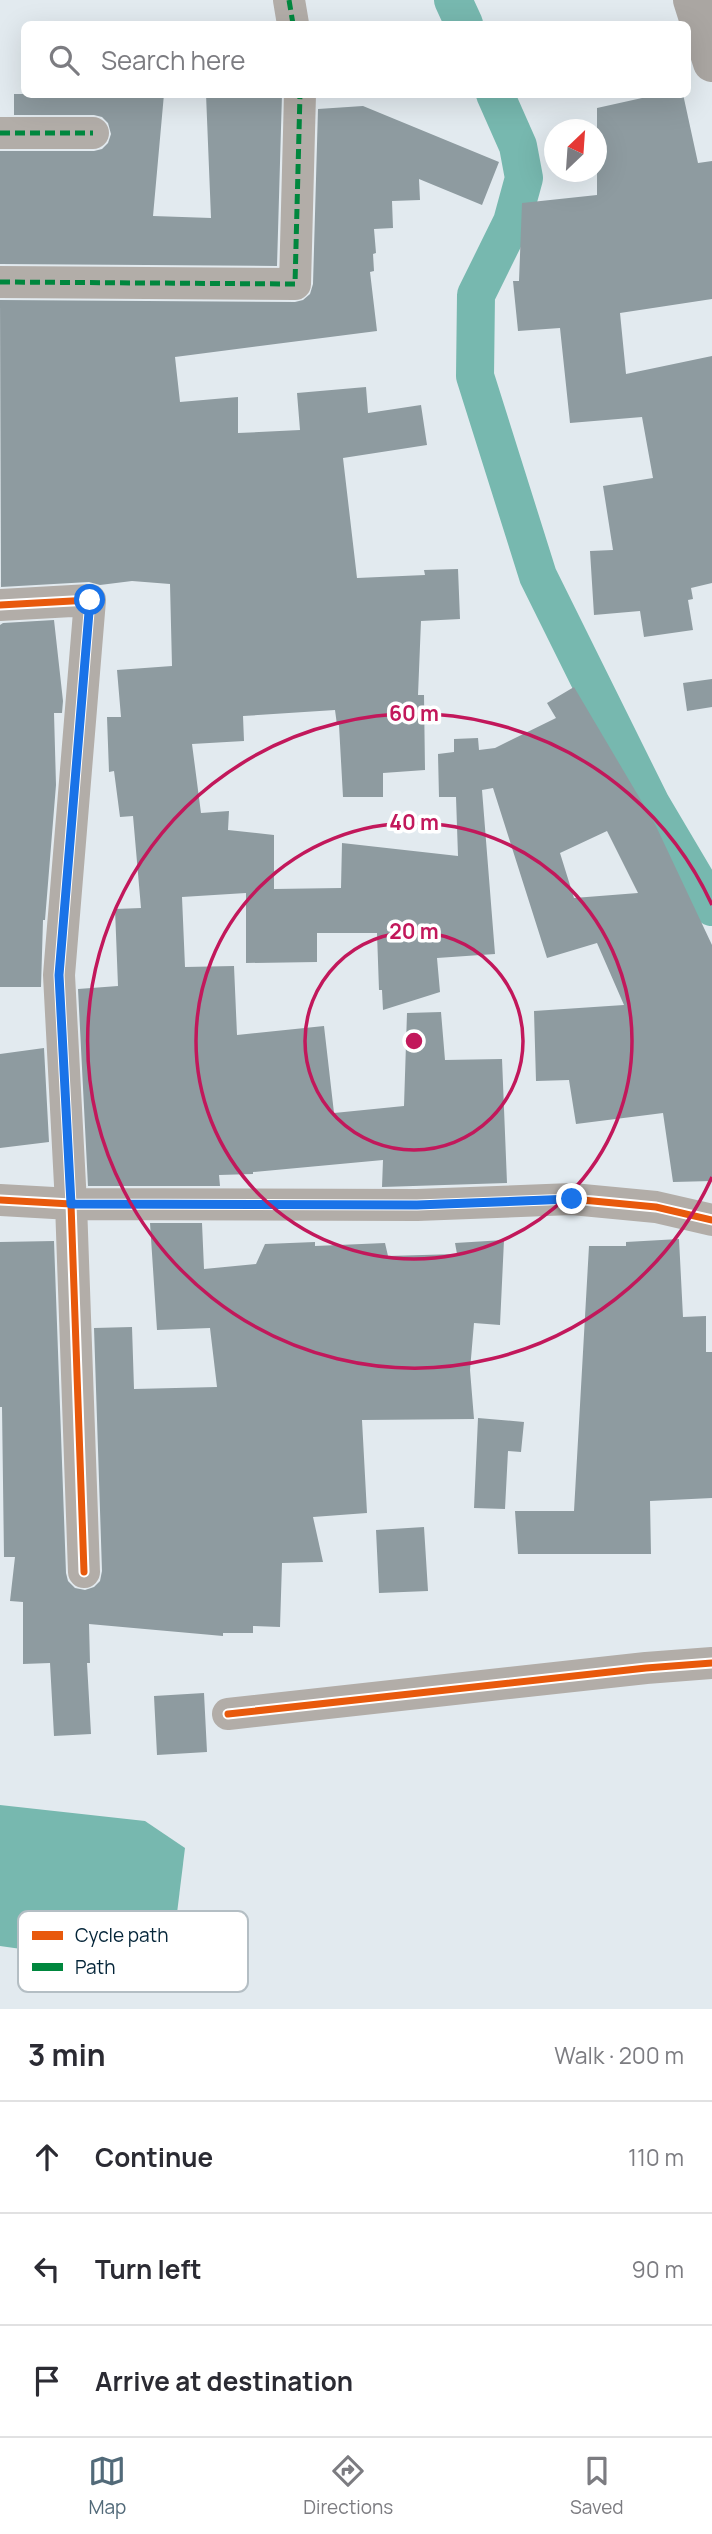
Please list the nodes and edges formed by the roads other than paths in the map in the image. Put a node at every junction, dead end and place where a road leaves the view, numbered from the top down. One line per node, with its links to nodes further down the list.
1 (289, 0): 3 (street)
2 (692, 0): 4 (main road)
3 (292, 21)
4 (712, 63)
5 (300, 98): 8 (street)
6 (0, 133): 7 (street)
7 (93, 133)
8 (0, 282)
9 (0, 605): 11 (street)
10 (0, 1200): 11 (street)
11 (71, 1204): 12 (street); 13 (street)
12 (712, 1220)
13 (84, 1572)
14 (712, 1663): 15 (street)
15 (229, 1714)

